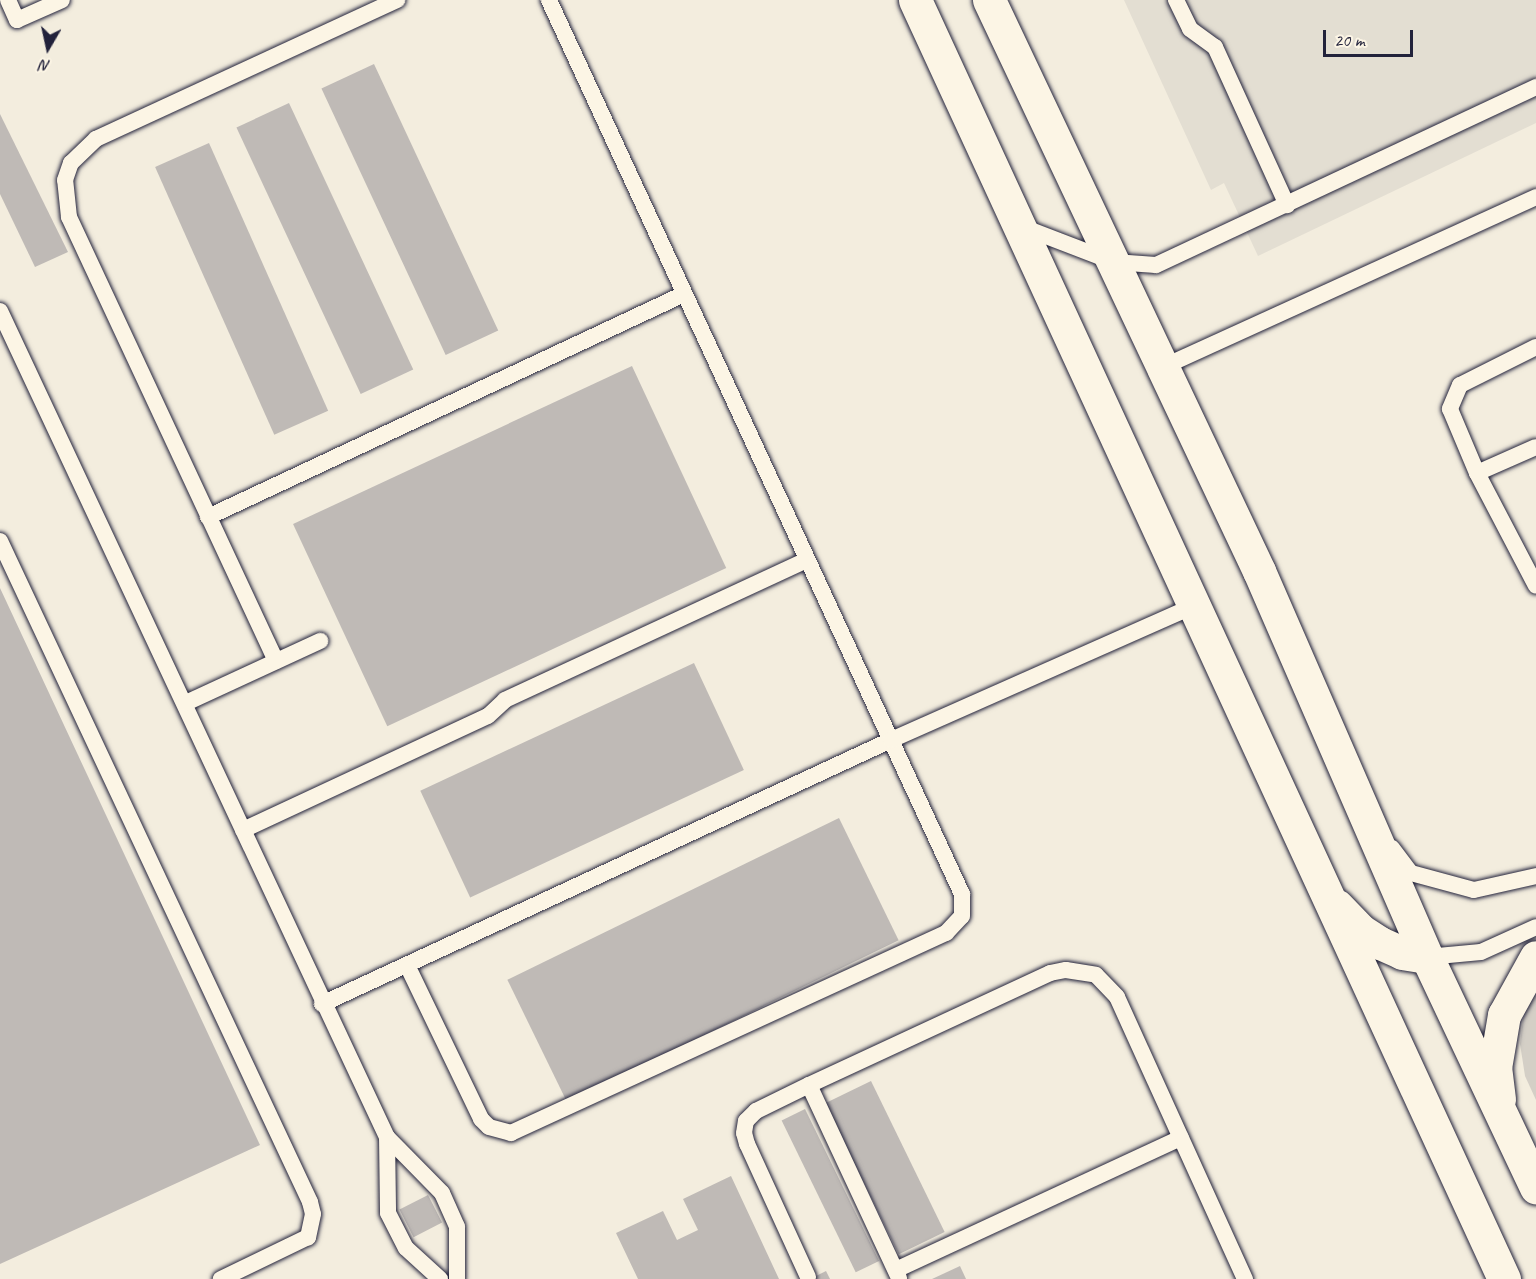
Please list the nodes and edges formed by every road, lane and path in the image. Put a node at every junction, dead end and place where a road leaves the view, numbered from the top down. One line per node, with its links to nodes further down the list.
1 (8, 0): 2 (lane)
2 (62, 0)
3 (397, 0): 19 (lane)
4 (549, 0): 13 (lane)
5 (915, 0): 11 (street)
6 (989, 0): 12 (street)
7 (1176, 0): 10 (lane)
8 (1536, 87): 10 (lane)
9 (1536, 197): 16 (lane)
10 (1287, 205): 12 (lane)
11 (1019, 226): 12 (lane); 23 (street)
12 (1114, 262): 16 (street)
13 (684, 294): 19 (lane); 21 (lane)
14 (0, 311): 26 (lane)
15 (1535, 348): 18 (lane)
16 (1163, 367): 28 (street)
17 (1536, 447): 18 (lane)
18 (1477, 473): 22 (lane)
19 (208, 517): 25 (lane)
20 (0, 541): 44 (lane)
21 (807, 560): 27 (lane); 29 (lane)
22 (1534, 577)
23 (1193, 606): 27 (lane); 30 (street)
24 (320, 641): 25 (lane)
25 (276, 661): 26 (lane)
26 (186, 703): 29 (lane)
27 (891, 740): 35 (lane); 35 (lane)
28 (1366, 814): 31 (lane); 33 (street)
29 (243, 830): 36 (lane)
30 (1310, 863): 33 (street); 48 (street)
31 (1536, 876)
32 (1536, 927): 33 (lane)
33 (1426, 957): 38 (street)
34 (1536, 957): 38 (street)
35 (407, 965): 36 (lane)
36 (322, 1004): 39 (lane)
37 (809, 1085): 40 (lane); 42 (lane); 43 (lane)
38 (1502, 1119): 41 (street)
39 (387, 1137): 45 (lane); 46 (lane)
40 (1181, 1138): 42 (lane); 47 (lane)
41 (1536, 1188)
42 (898, 1275)
43 (808, 1277)
44 (221, 1279)
45 (440, 1279)
46 (457, 1279)
47 (1245, 1279)
48 (1504, 1279)

